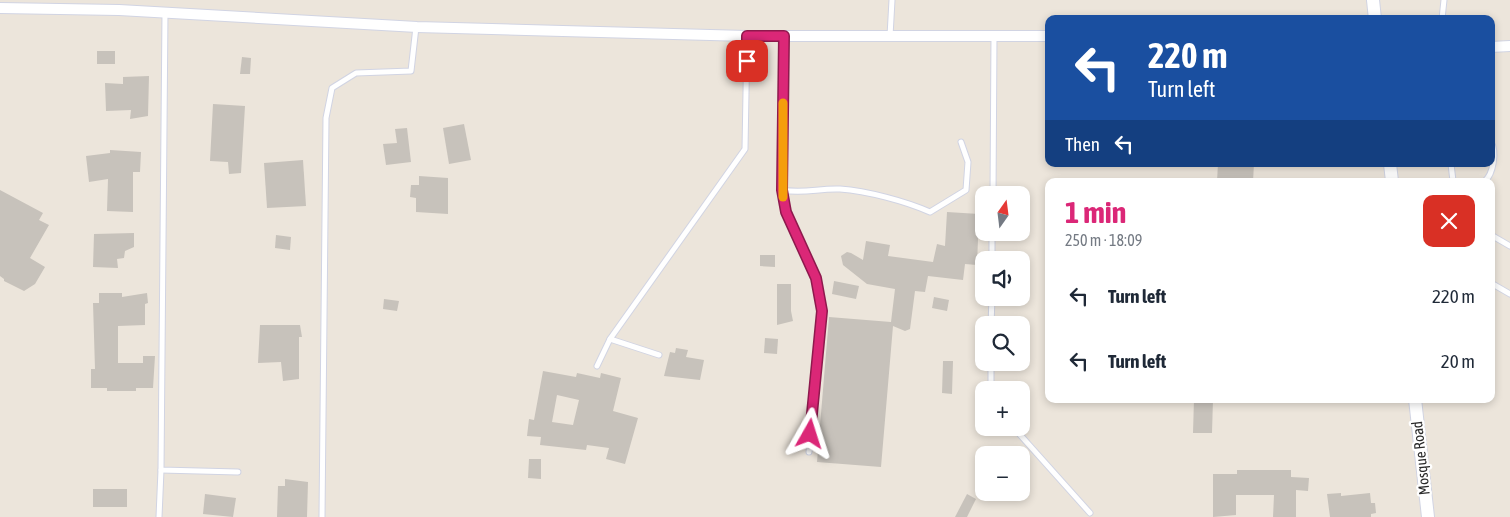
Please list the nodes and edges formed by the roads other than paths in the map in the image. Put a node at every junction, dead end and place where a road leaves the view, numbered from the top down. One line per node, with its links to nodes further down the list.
1 (892, 0): 14 (lane)
2 (1373, 0): 7 (street)
3 (1444, 0): 8 (lane)
4 (119, 5): 5 (street); 6 (street)
5 (0, 8)
6 (165, 13): 9 (street); 30 (lane)
7 (1375, 15)
8 (1442, 15)
9 (416, 27): 11 (street); 34 (lane)
10 (994, 35): 13 (street); 14 (street); 18 (lane)
11 (747, 36): 12 (street); 24 (lane)
12 (784, 36): 14 (street); 19 (lane)
13 (1045, 36)
14 (890, 37)
15 (1510, 46): 16 (street)
16 (1495, 47)
17 (961, 142): 19 (lane)
18 (993, 186)
19 (782, 190): 29 (lane)
20 (1495, 237): 21 (lane)
21 (1510, 246)
22 (1495, 285): 23 (lane)
23 (1510, 294)
24 (610, 339): 25 (lane); 26 (lane)
25 (659, 355)
26 (597, 366)
27 (1415, 403): 35 (street, Mosque Road)
28 (1021, 436): 32 (lane)
29 (808, 452)
30 (161, 470): 31 (lane); 33 (lane)
31 (238, 472)
32 (1090, 513)
33 (159, 517)
34 (322, 517)
35 (1428, 517)

